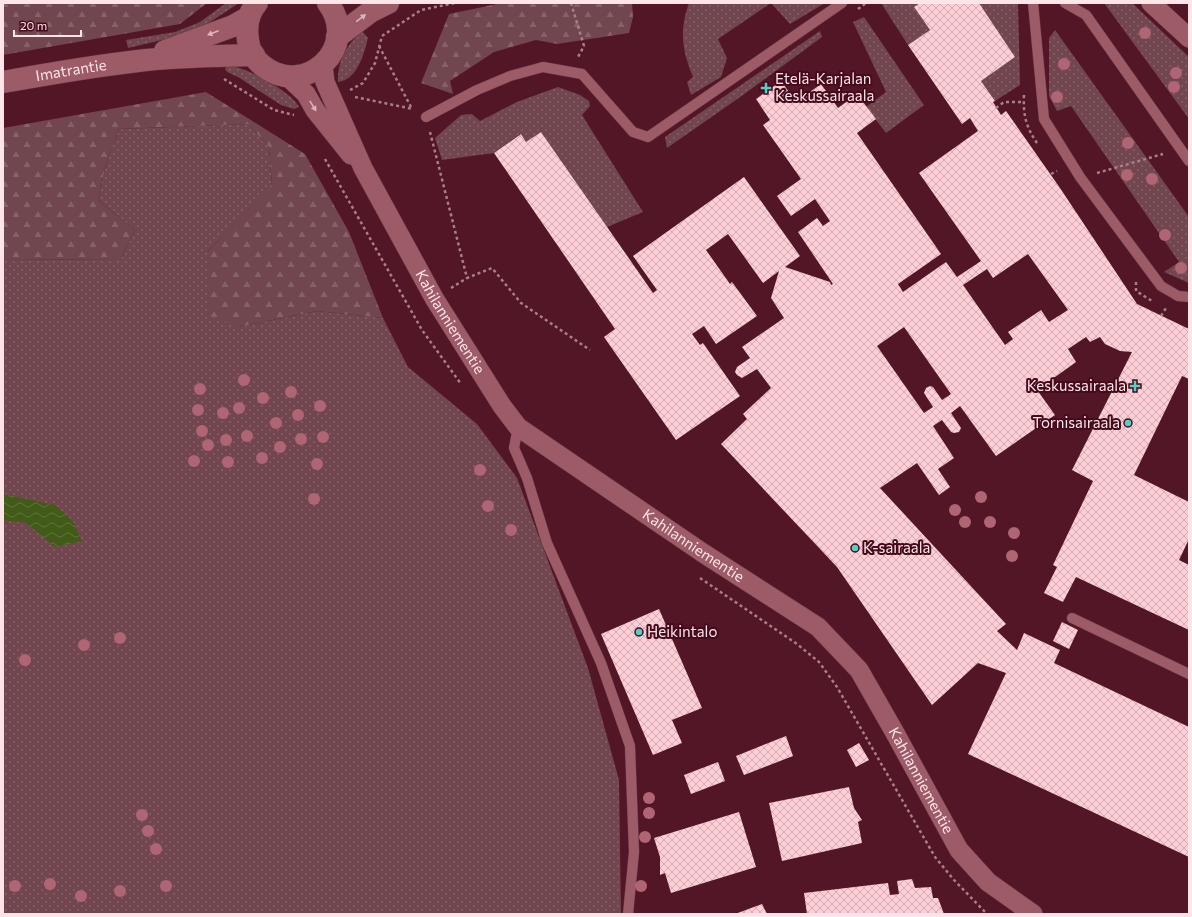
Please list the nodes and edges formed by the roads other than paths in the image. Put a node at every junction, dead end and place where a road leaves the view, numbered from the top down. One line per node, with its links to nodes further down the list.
1 (328, 3): 8 (street)
2 (388, 3): 8 (street, one-way to 2)
3 (842, 3): 15 (lane)
4 (1033, 3): 18 (lane)
5 (1065, 3): 16 (lane)
6 (1151, 3): 9 (street)
7 (253, 10): 10 (street); 11 (street, Imatrantie, one-way to 11)
8 (337, 37): 12 (street)
9 (1189, 38)
10 (254, 55): 11 (street, Imatrantie); 13 (street)
11 (139, 60): 14 (street, Imatrantie)
12 (324, 64): 13 (street); 17 (street, Kahilanniementie)
13 (288, 76): 17 (street, Kahilanniementie, one-way to 17)
14 (3, 82)
15 (426, 117)
16 (1189, 161)
17 (363, 168): 19 (street, Kahilanniementie)
18 (1189, 297)
19 (518, 427): 22 (lane); 23 (street, Kahilanniementie)
20 (1072, 618): 21 (lane)
21 (1189, 674)
22 (628, 914)
23 (1033, 914)

